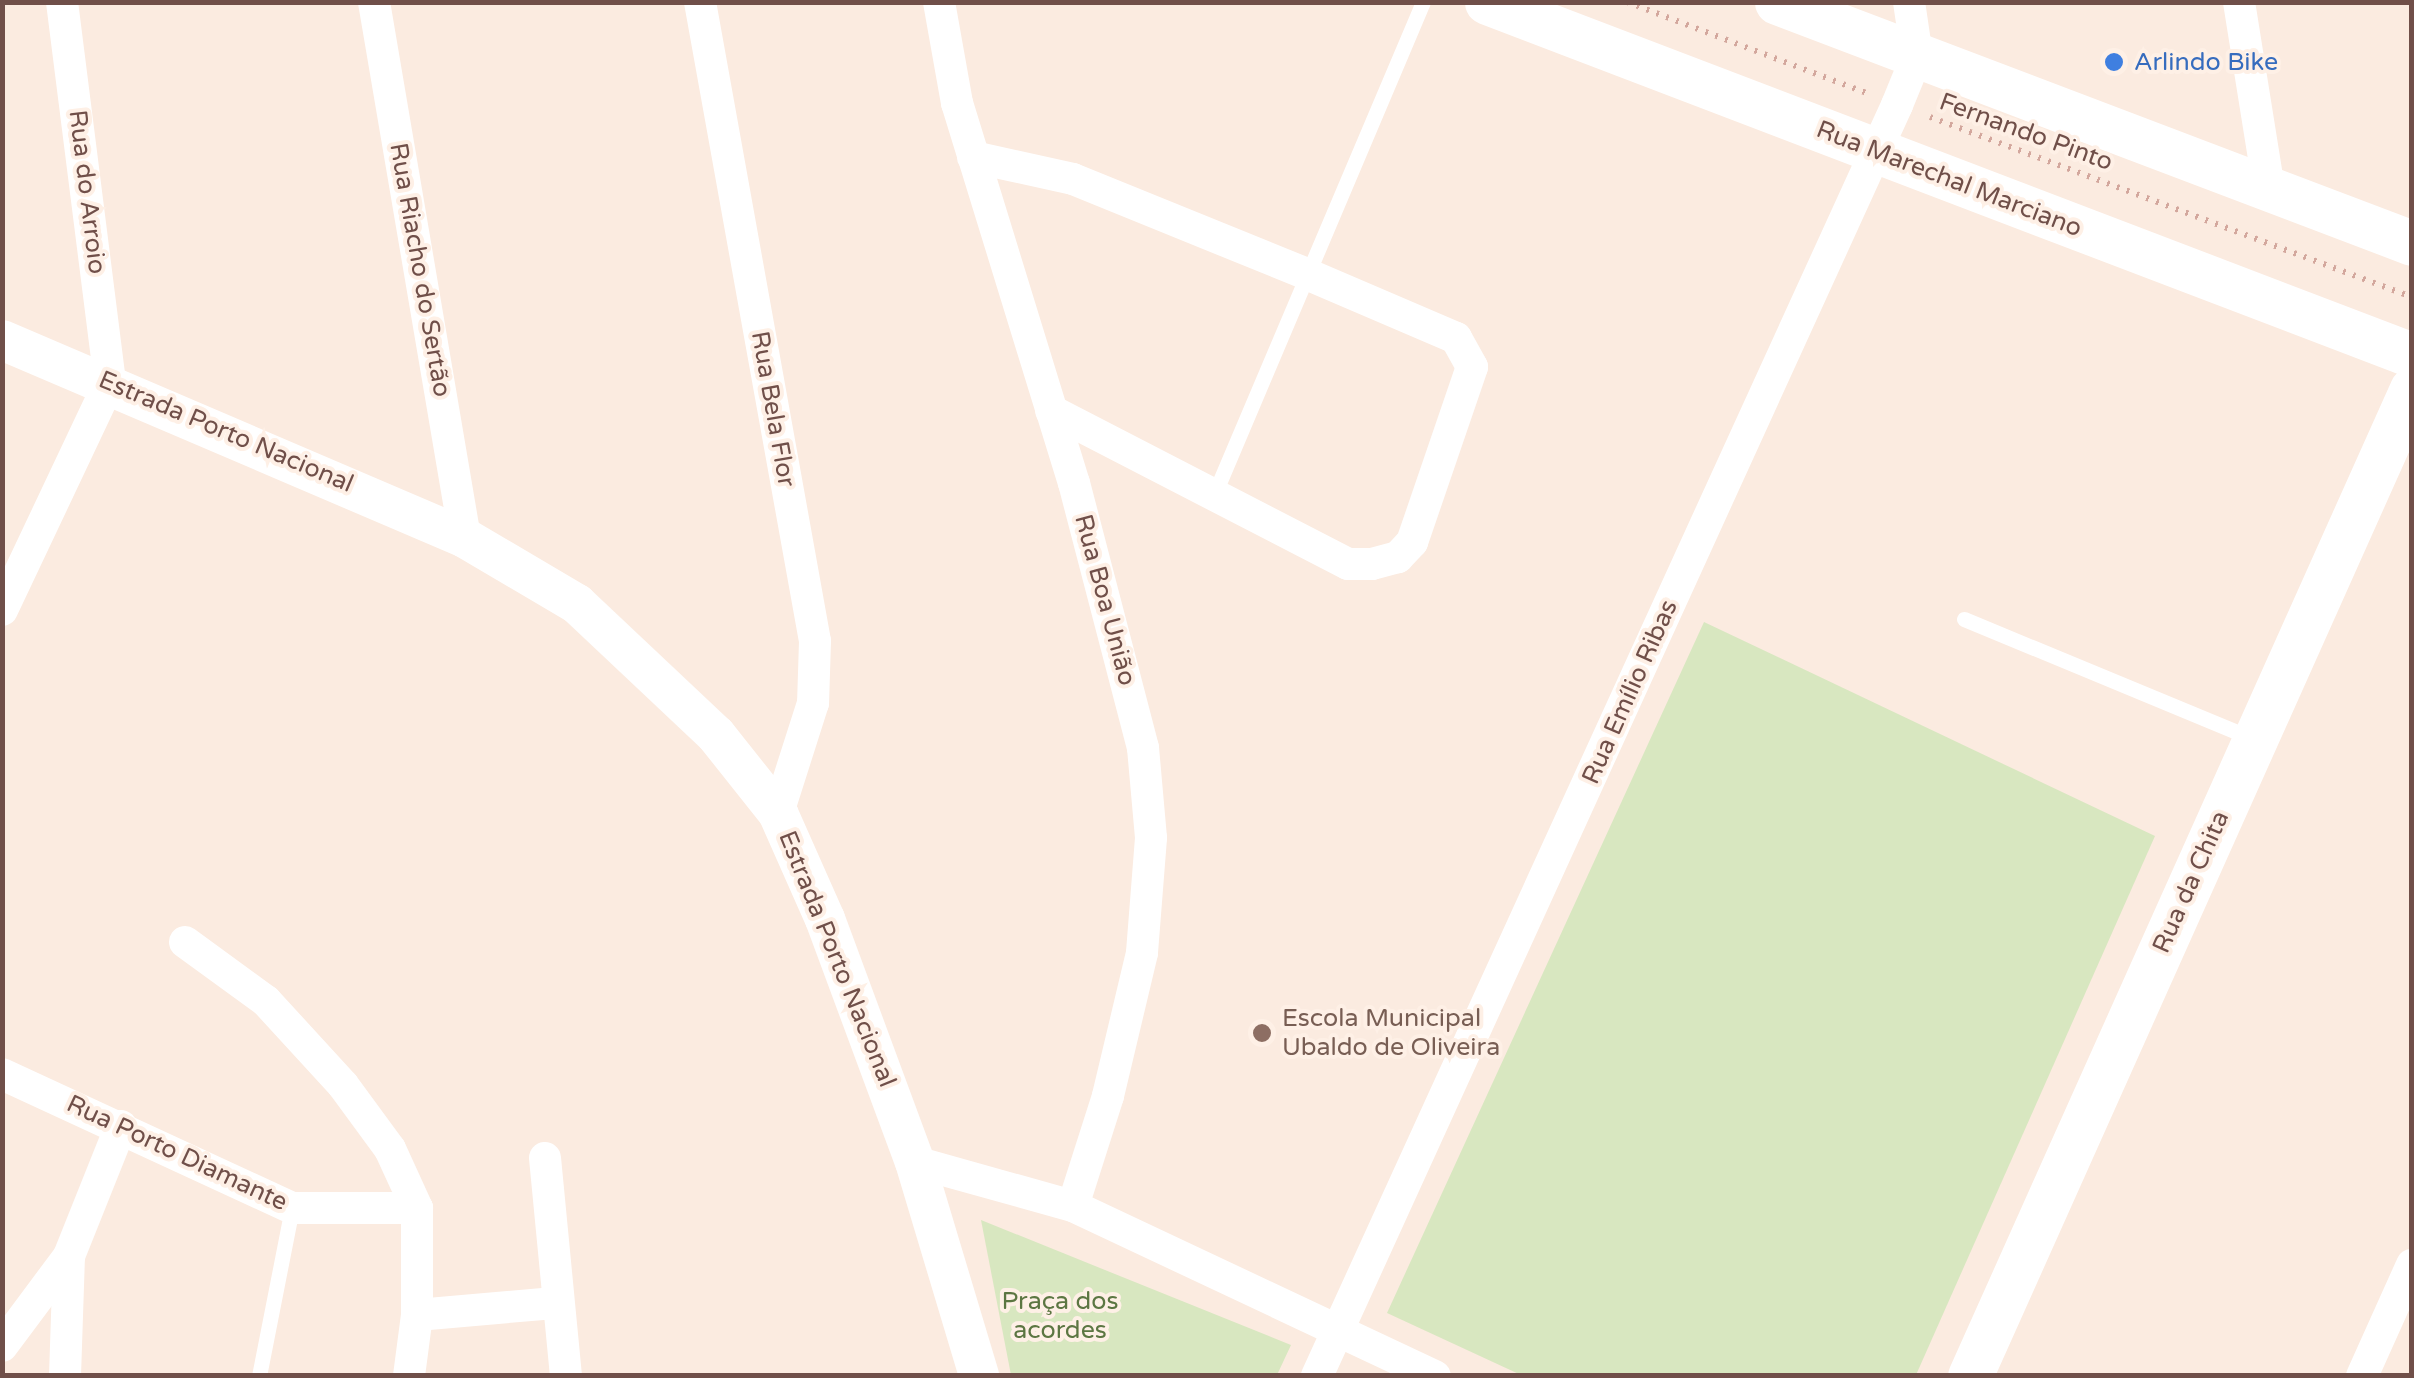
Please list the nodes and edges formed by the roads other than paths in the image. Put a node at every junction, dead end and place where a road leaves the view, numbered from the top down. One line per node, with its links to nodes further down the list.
1 (62, 2): 18 (street, Rua do Arroio)
2 (374, 2): 22 (street, Rua Riacho do Sertão)
3 (700, 2): 26 (street, Rua Bela Flor)
4 (939, 2): 12 (street, Rua Boa União)
5 (1423, 2): 15 (lane)
6 (1487, 2): 11 (main road, Rua Marechal Marciano)
7 (1777, 2): 10 (main road)
8 (1908, 2): 10 (street)
9 (2238, 2): 13 (street)
10 (1917, 56): 11 (street, Rua Emílio Ribas); 13 (main road)
11 (1876, 150): 17 (main road, Rua Marechal Marciano); 39 (street, Rua Emílio Ribas)
12 (973, 157): 15 (street); 20 (street, Rua Boa União)
13 (2268, 189): 14 (main road)
14 (2412, 243)
15 (1309, 274): 21 (lane); 21 (street)
16 (2, 340): 18 (street, Estrada Porto Nacional)
17 (2412, 355)
18 (110, 382): 22 (street, Estrada Porto Nacional); 23 (street)
19 (2412, 388): 25 (main road, Rua da Chita)
20 (1051, 411): 21 (street); 32 (street, Rua Boa União)
21 (1214, 495)
22 (465, 538): 26 (street, Estrada Porto Nacional)
23 (2, 610)
24 (1964, 620): 25 (lane)
25 (2254, 740): 48 (main road, Rua da Chita)
26 (778, 813): 31 (street, Estrada Porto Nacional)
27 (185, 942): 34 (street)
28 (2, 1074): 29 (street, Rua Porto Diamante)
29 (122, 1126): 33 (street, Rua Porto Diamante); 35 (street)
30 (545, 1158): 37 (street)
31 (915, 1162): 32 (street); 45 (street, Estrada Porto Nacional)
32 (1073, 1206): 39 (street)
33 (292, 1208): 34 (street, Rua Porto Diamante); 42 (lane)
34 (417, 1208): 38 (street)
35 (69, 1256): 40 (street); 41 (street)
36 (2412, 1265): 49 (street)
37 (554, 1303): 38 (street); 44 (street)
38 (418, 1315): 43 (street)
39 (1338, 1332): 46 (street, Rua Emílio Ribas); 47 (street)
40 (2, 1346)
41 (65, 1376)
42 (259, 1376)
43 (409, 1376)
44 (566, 1376)
45 (979, 1376)
46 (1317, 1376)
47 (1435, 1376)
48 (1970, 1376)
49 (2362, 1376)

